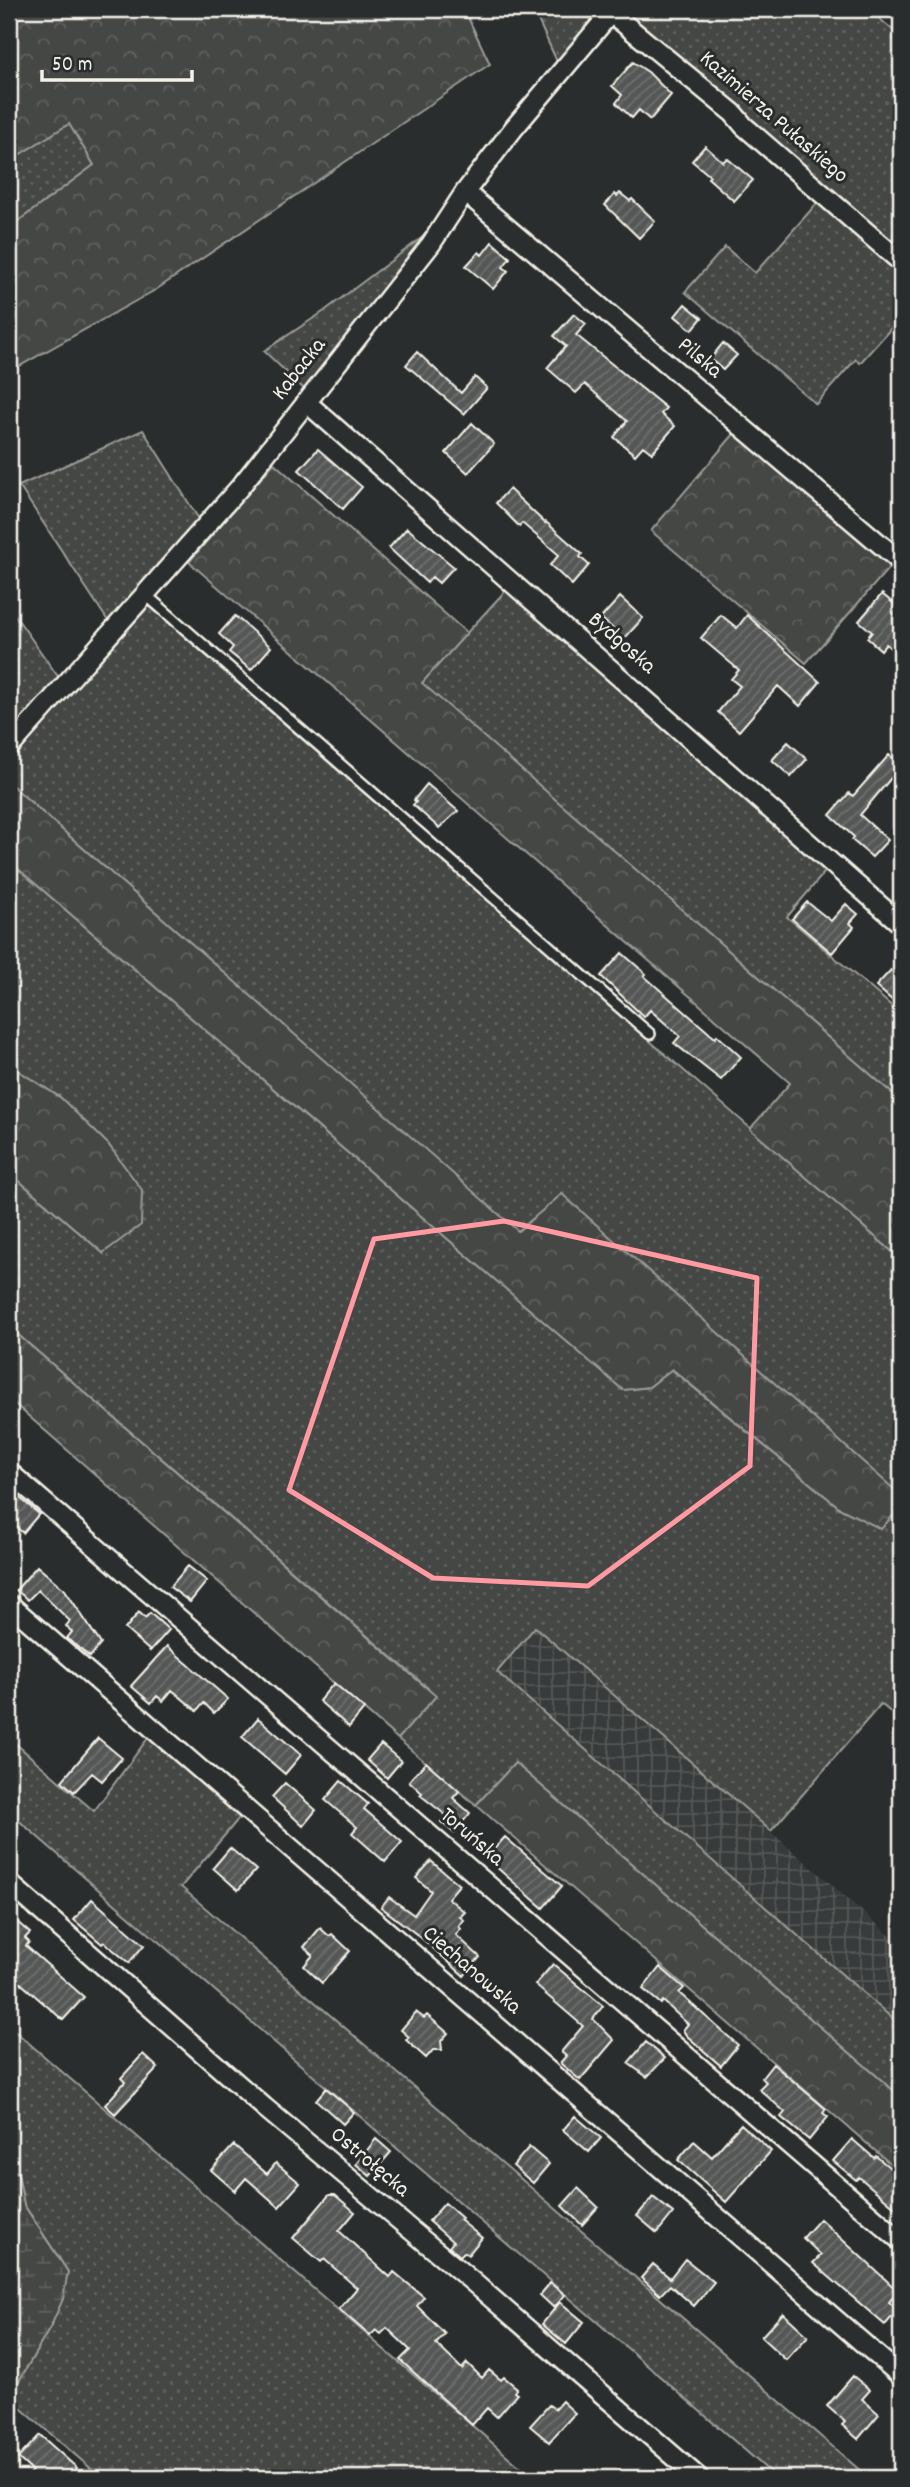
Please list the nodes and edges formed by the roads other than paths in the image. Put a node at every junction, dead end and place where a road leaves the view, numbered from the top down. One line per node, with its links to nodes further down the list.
1 (612, 11): 2 (street, Kabacka); 3 (street, Kazimierza Pułaskiego)
2 (465, 192): 4 (street, Kabacka); 5 (street, Pilska)
3 (901, 262)
4 (306, 402): 6 (street, Kabacka); 8 (street, Bydgoska)
5 (901, 562)
6 (145, 594): 7 (street, Kabacka); 9 (lane)
7 (9, 748)
8 (901, 924)
9 (650, 1034)
10 (9, 1472): 13 (street, Toruńska)
11 (9, 1604): 14 (street, Ciechanowska)
12 (9, 1883): 15 (street, Ostrołęcka)
13 (901, 2241)
14 (901, 2375)
15 (699, 2478)

